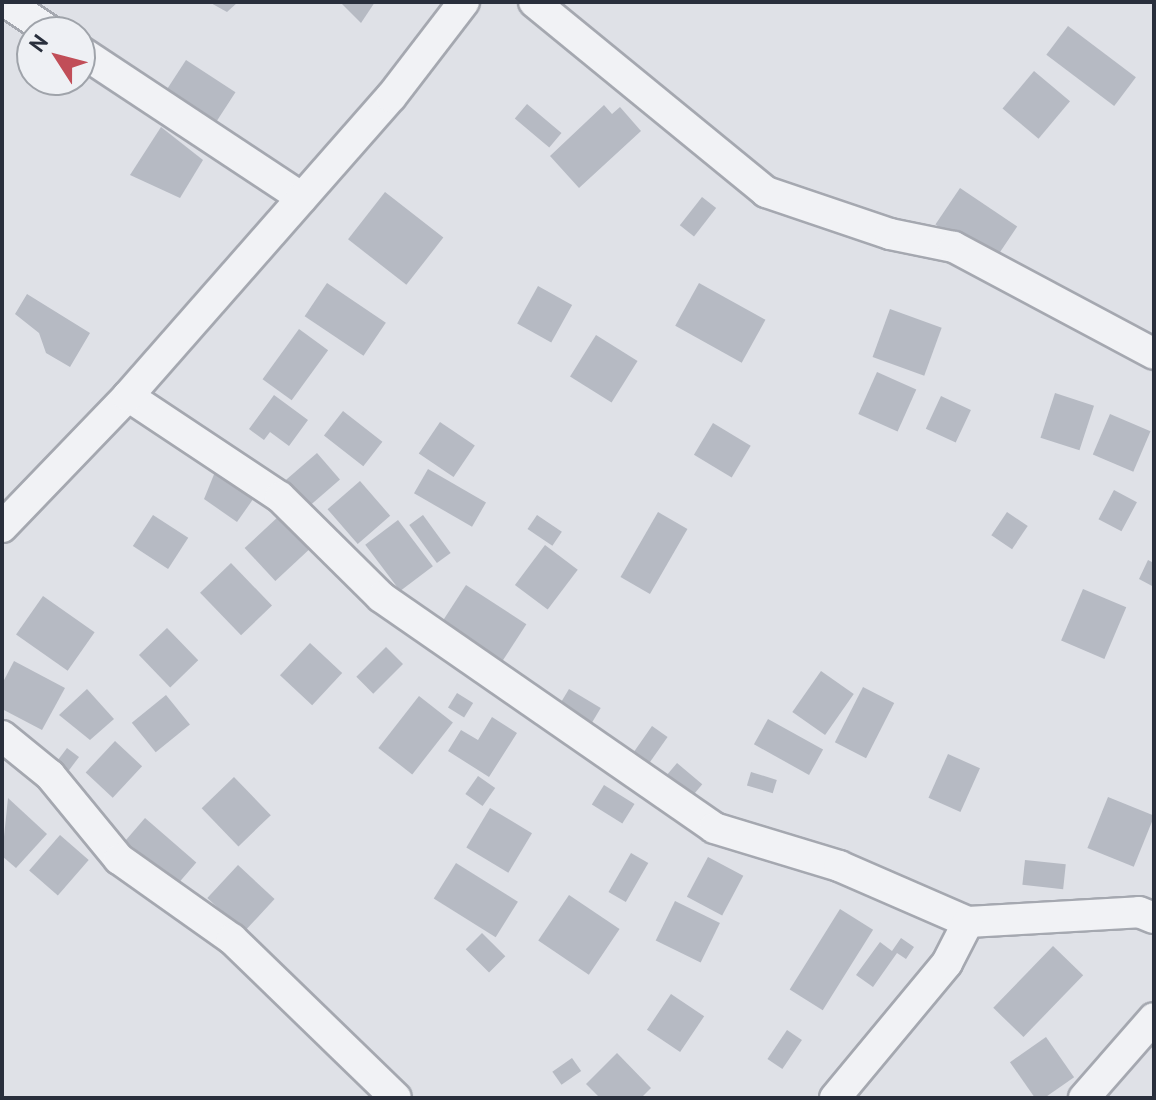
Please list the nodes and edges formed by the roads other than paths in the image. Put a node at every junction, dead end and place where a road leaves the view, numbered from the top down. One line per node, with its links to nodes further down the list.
1 (6, 2): 4 (street)
2 (464, 2): 6 (street)
3 (534, 2): 7 (street)
4 (27, 16)
5 (96, 62): 6 (street)
6 (302, 198): 8 (street)
7 (1154, 354)
8 (128, 396): 9 (street); 12 (street)
9 (2, 527)
10 (2, 736): 14 (street)
11 (1154, 918): 12 (street)
12 (968, 922): 15 (street)
13 (1154, 1018): 16 (street)
14 (396, 1098)
15 (835, 1098)
16 (1084, 1098)

